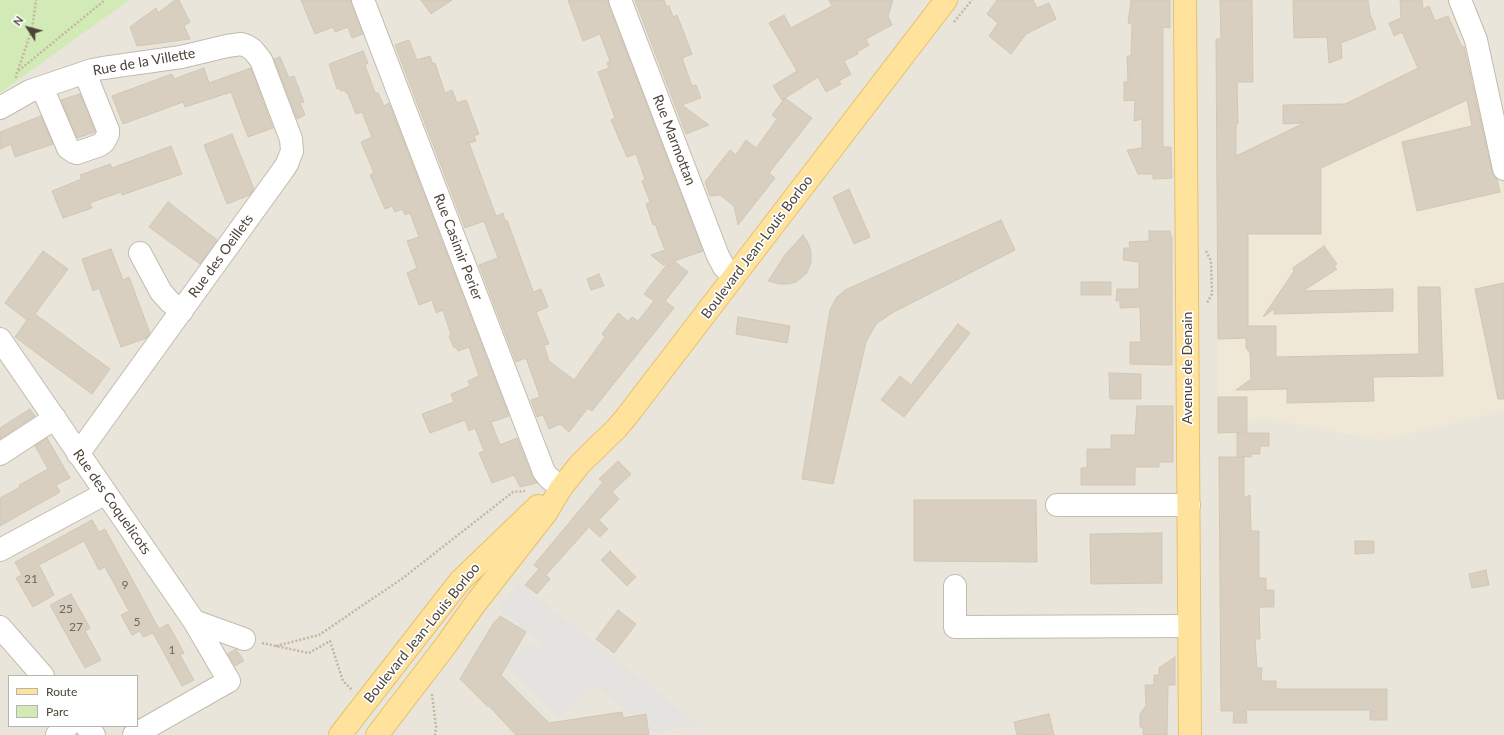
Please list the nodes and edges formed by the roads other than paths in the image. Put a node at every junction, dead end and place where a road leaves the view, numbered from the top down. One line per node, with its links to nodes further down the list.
1 (363, 0): 19 (street, Rue Casimir Perier)
2 (620, 0): 13 (street, Rue Marmottan)
3 (946, 0): 13 (main road, Boulevard Jean-Louis Borloo)
4 (1185, 0): 22 (main road, Avenue de Denain)
5 (1197, 0): 42 (main road, Avenue de Denain)
6 (1460, 0): 11 (street)
7 (247, 46): 8 (street, Rue de la Villette); 14 (street, Rue des Oeillets)
8 (85, 73): 9 (street, Rue de la Villette); 9 (street)
9 (42, 87): 10 (street, Rue de la Villette)
10 (0, 108)
11 (1504, 169)
12 (140, 254): 14 (street)
13 (734, 276): 19 (main road, Boulevard Jean-Louis Borloo)
14 (182, 311): 18 (street, Rue des Oeillets)
15 (0, 339): 16 (street, Rue des Coquelicots)
16 (55, 418): 17 (street); 18 (street, Rue des Coquelicots)
17 (0, 454)
18 (78, 454): 20 (street, Rue des Coquelicots)
19 (549, 486): 39 (main road, Boulevard Jean-Louis Borloo); 40 (main road, Boulevard Jean-Louis Borloo)
20 (106, 493): 23 (street); 25 (street, Rue des Coquelicots)
21 (1057, 505): 22 (street)
22 (1188, 505): 27 (main road, Avenue de Denain)
23 (0, 550)
24 (955, 586): 27 (street)
25 (194, 621): 28 (street); 38 (street, Rue des Coquelicots)
26 (0, 626): 31 (street)
27 (1189, 626): 41 (main road, Avenue de Denain)
28 (244, 639)
29 (0, 647): 30 (street)
30 (24, 675)
31 (42, 675)
32 (67, 727): 35 (street)
33 (69, 727): 36 (street)
34 (87, 727): 37 (street)
35 (57, 735)
36 (76, 735)
37 (94, 735)
38 (134, 735)
39 (340, 735)
40 (377, 735)
41 (1190, 735)
42 (1202, 735)

